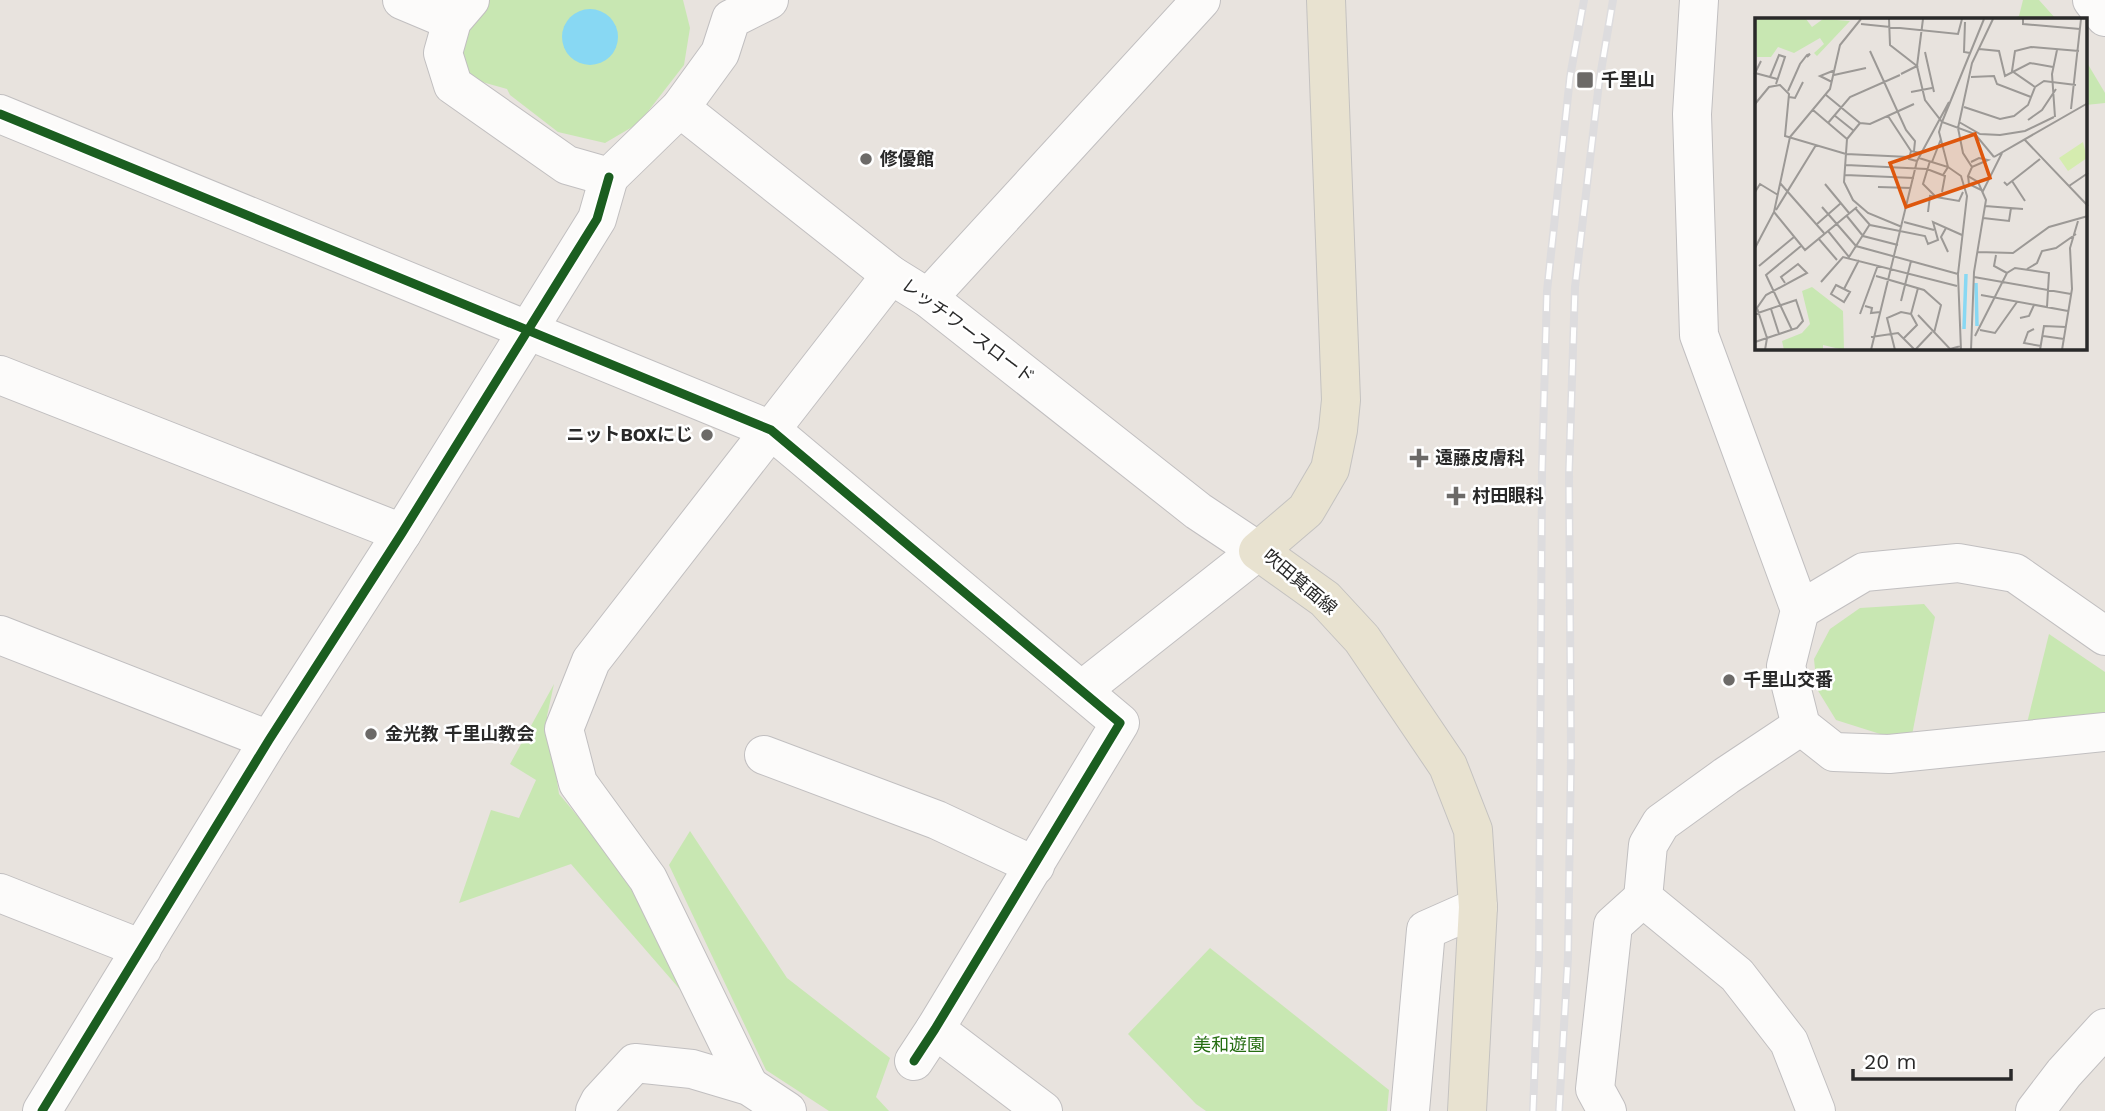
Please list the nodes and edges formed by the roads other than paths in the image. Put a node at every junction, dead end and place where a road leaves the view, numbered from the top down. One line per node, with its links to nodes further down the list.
1 (402, 0): 7 (street)
2 (769, 0): 8 (street)
3 (1201, 0): 14 (street)
4 (1326, 0): 19 (main road, 吹田箕面線)
5 (1699, 0): 20 (street)
6 (2092, 0): 9 (street)
7 (461, 10): 12 (street)
8 (726, 10): 10 (street)
9 (2105, 17)
10 (680, 108): 12 (street); 13 (street, レッチワースロード)
11 (0, 114): 15 (street)
12 (609, 177): 15 (street)
13 (891, 275): 14 (street, レッチワースロード); 17 (street)
14 (929, 298): 19 (street, レッチワースロード)
15 (529, 330): 17 (street); 18 (street)
16 (0, 375): 18 (street)
17 (771, 430): 23 (street); 36 (street)
18 (402, 533): 26 (street)
19 (1258, 551): 23 (street); 31 (main road, 吹田箕面線)
20 (1800, 610): 22 (street); 24 (street)
21 (0, 635): 26 (street)
22 (2105, 636)
23 (1082, 690): 28 (street)
24 (1801, 726): 25 (street); 30 (street)
25 (2105, 732)
26 (268, 740): 32 (street)
27 (764, 755): 28 (street)
28 (1035, 866): 34 (street)
29 (0, 893): 32 (street)
30 (1643, 898): 43 (street); 44 (street)
31 (1478, 907): 41 (street); 42 (main road, 吹田箕面線)
32 (142, 949): 37 (street)
33 (2105, 1028): 45 (street)
34 (936, 1029): 35 (street); 40 (street)
35 (914, 1061)
36 (748, 1086): 38 (street); 39 (street)
37 (42, 1111)
38 (595, 1111)
39 (787, 1111)
40 (1043, 1111)
41 (1410, 1111)
42 (1467, 1111)
43 (1607, 1111)
44 (1816, 1111)
45 (2035, 1111)

